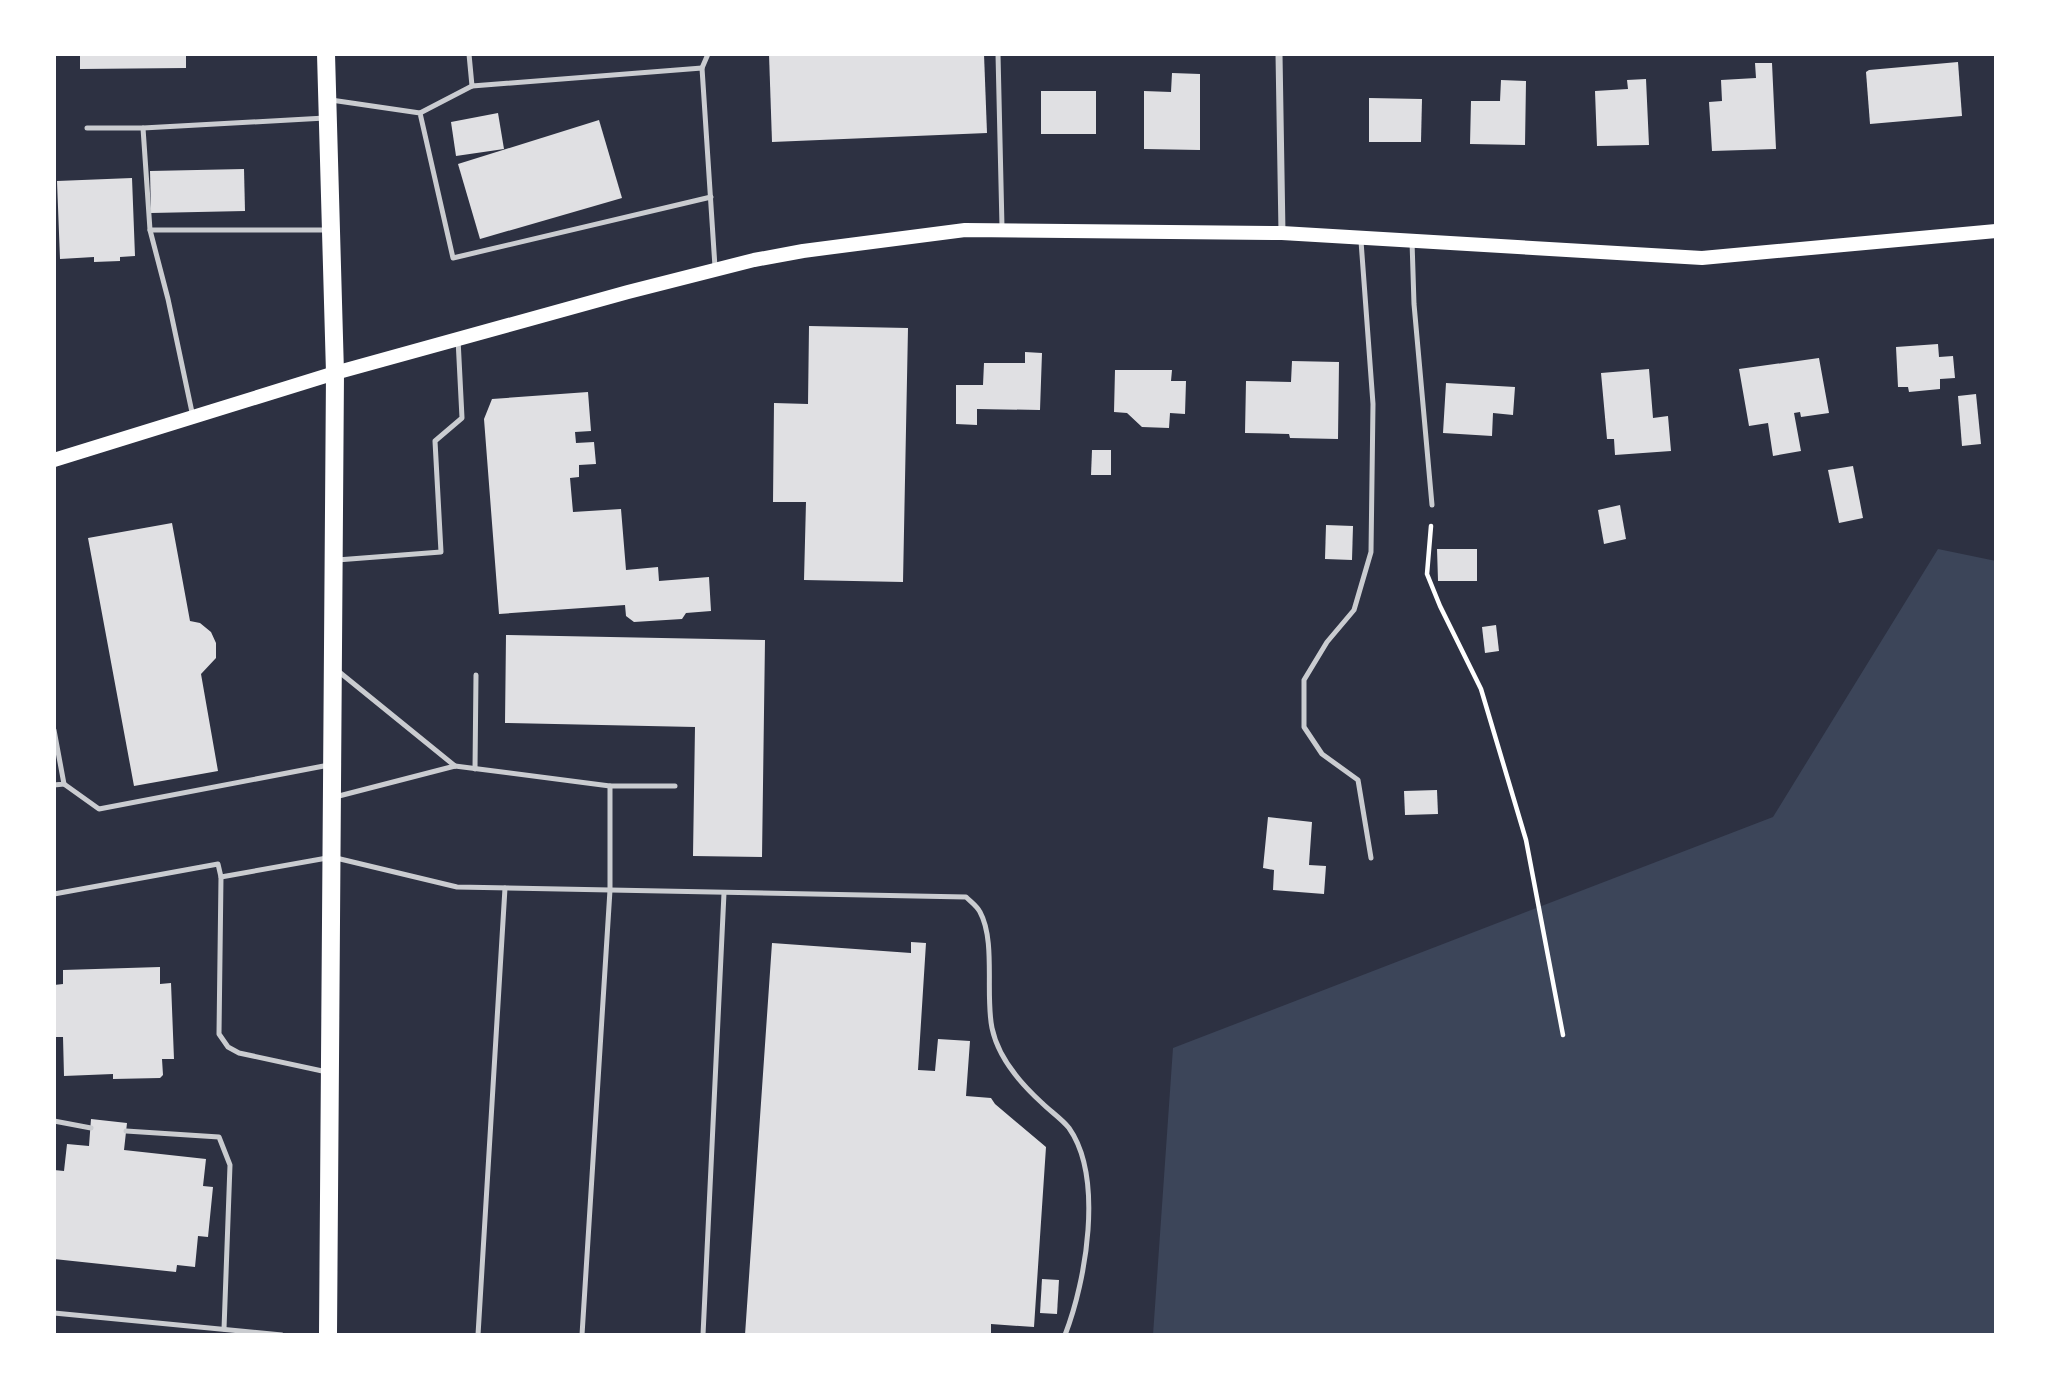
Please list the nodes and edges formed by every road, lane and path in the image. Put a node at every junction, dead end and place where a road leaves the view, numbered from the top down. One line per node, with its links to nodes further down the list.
1 (326, 54): 8 (main road)
2 (469, 54): 7 (lane)
3 (708, 54): 6 (lane)
4 (998, 54): 16 (lane)
5 (1279, 54): 18 (street)
6 (702, 68): 7 (lane); 13 (lane)
7 (472, 86): 9 (lane)
8 (327, 100): 9 (lane); 10 (main road)
9 (420, 113): 13 (lane)
10 (328, 118): 12 (lane); 15 (main road)
11 (87, 128): 12 (lane)
12 (143, 128): 14 (lane)
13 (711, 197): 21 (lane)
14 (150, 229): 15 (lane); 24 (lane)
15 (331, 230): 23 (main road)
16 (1002, 230): 18 (main road); 21 (main road)
17 (1996, 231): 20 (main road)
18 (1282, 233): 19 (main road)
19 (1361, 237): 20 (main road); 40 (lane)
20 (1412, 241): 26 (lane)
21 (716, 270): 22 (main road)
22 (458, 339): 23 (main road); 27 (lane)
23 (335, 373): 24 (main road); 27 (main road)
24 (193, 416): 25 (main road)
25 (54, 460)
26 (1432, 505): 46 (path)
27 (334, 560): 28 (main road)
28 (333, 666): 31 (main road); 32 (lane)
29 (476, 675): 33 (lane)
30 (54, 730): 34 (lane)
31 (332, 764): 34 (lane); 38 (main road)
32 (454, 766): 33 (lane); 38 (lane)
33 (475, 769): 36 (lane)
34 (64, 784): 35 (lane)
35 (54, 785)
36 (610, 786): 37 (lane); 43 (lane)
37 (675, 786)
38 (332, 798): 39 (main road)
39 (331, 857): 41 (lane); 42 (lane); 47 (main road)
40 (1371, 858)
41 (220, 877): 45 (lane); 47 (lane)
42 (505, 888): 43 (lane); 55 (lane)
43 (610, 890): 44 (lane); 56 (lane)
44 (724, 893): 57 (lane); 58 (lane)
45 (54, 894)
46 (1563, 1035)
47 (330, 1073): 54 (main road)
48 (54, 1121): 49 (lane)
49 (91, 1128)
50 (126, 1131): 52 (lane)
51 (54, 1313): 52 (lane)
52 (224, 1329): 53 (lane)
53 (282, 1335)
54 (328, 1335)
55 (478, 1335)
56 (582, 1335)
57 (703, 1335)
58 (1065, 1335)

